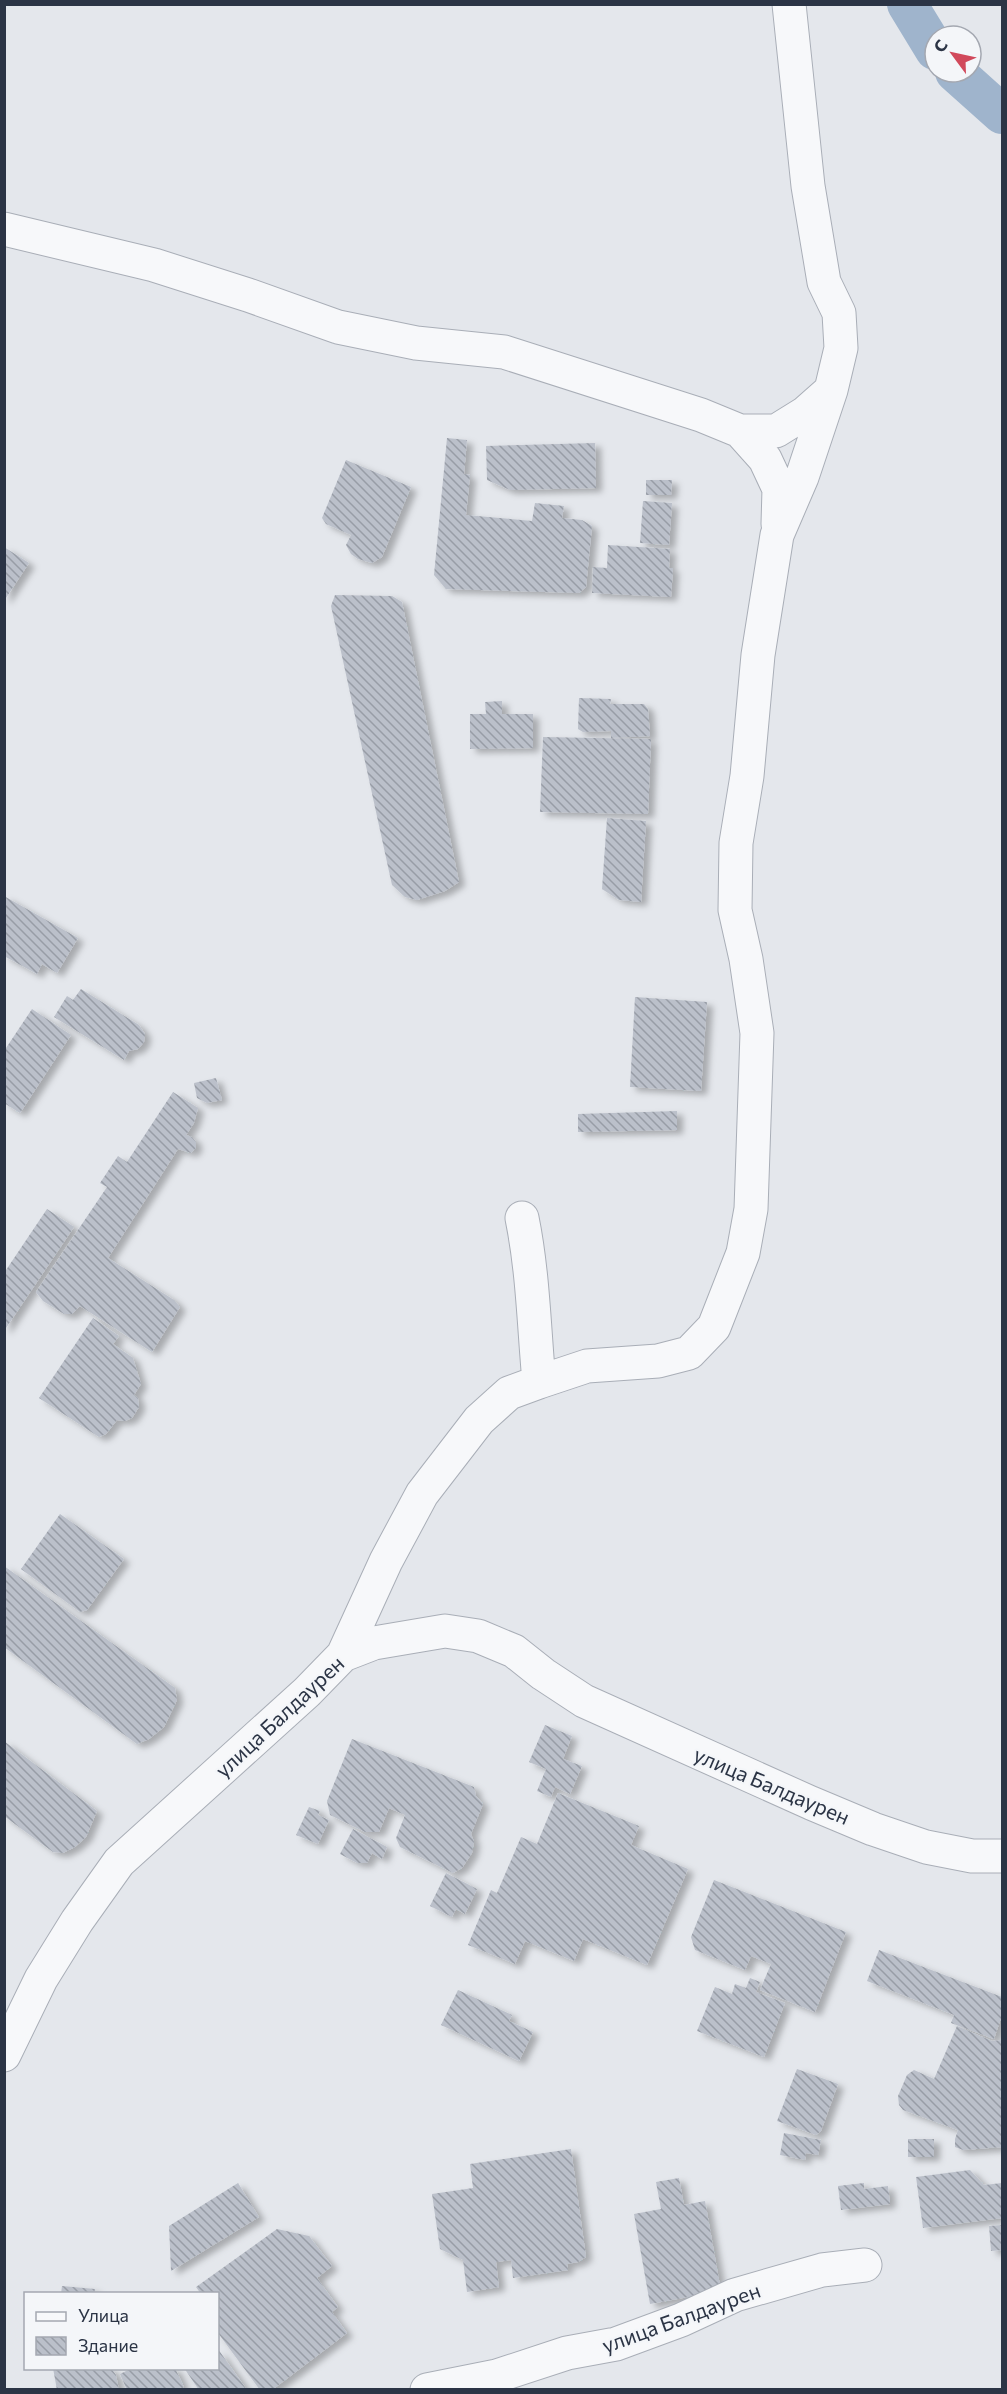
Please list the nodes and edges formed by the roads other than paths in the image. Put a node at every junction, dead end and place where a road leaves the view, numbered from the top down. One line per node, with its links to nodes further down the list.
1 (789, 4): 3 (street)
2 (4, 229): 4 (street)
3 (831, 390): 4 (street); 5 (street)
4 (740, 431): 5 (street)
5 (777, 535): 7 (street)
6 (522, 1218): 7 (street)
7 (539, 1382): 8 (street)
8 (343, 1655): 9 (street, улица Балдаурен); 10 (street, улица Балдаурен)
9 (1002, 1856)
10 (4, 2055)
11 (865, 2265): 12 (street, улица Балдаурен)
12 (428, 2390)

